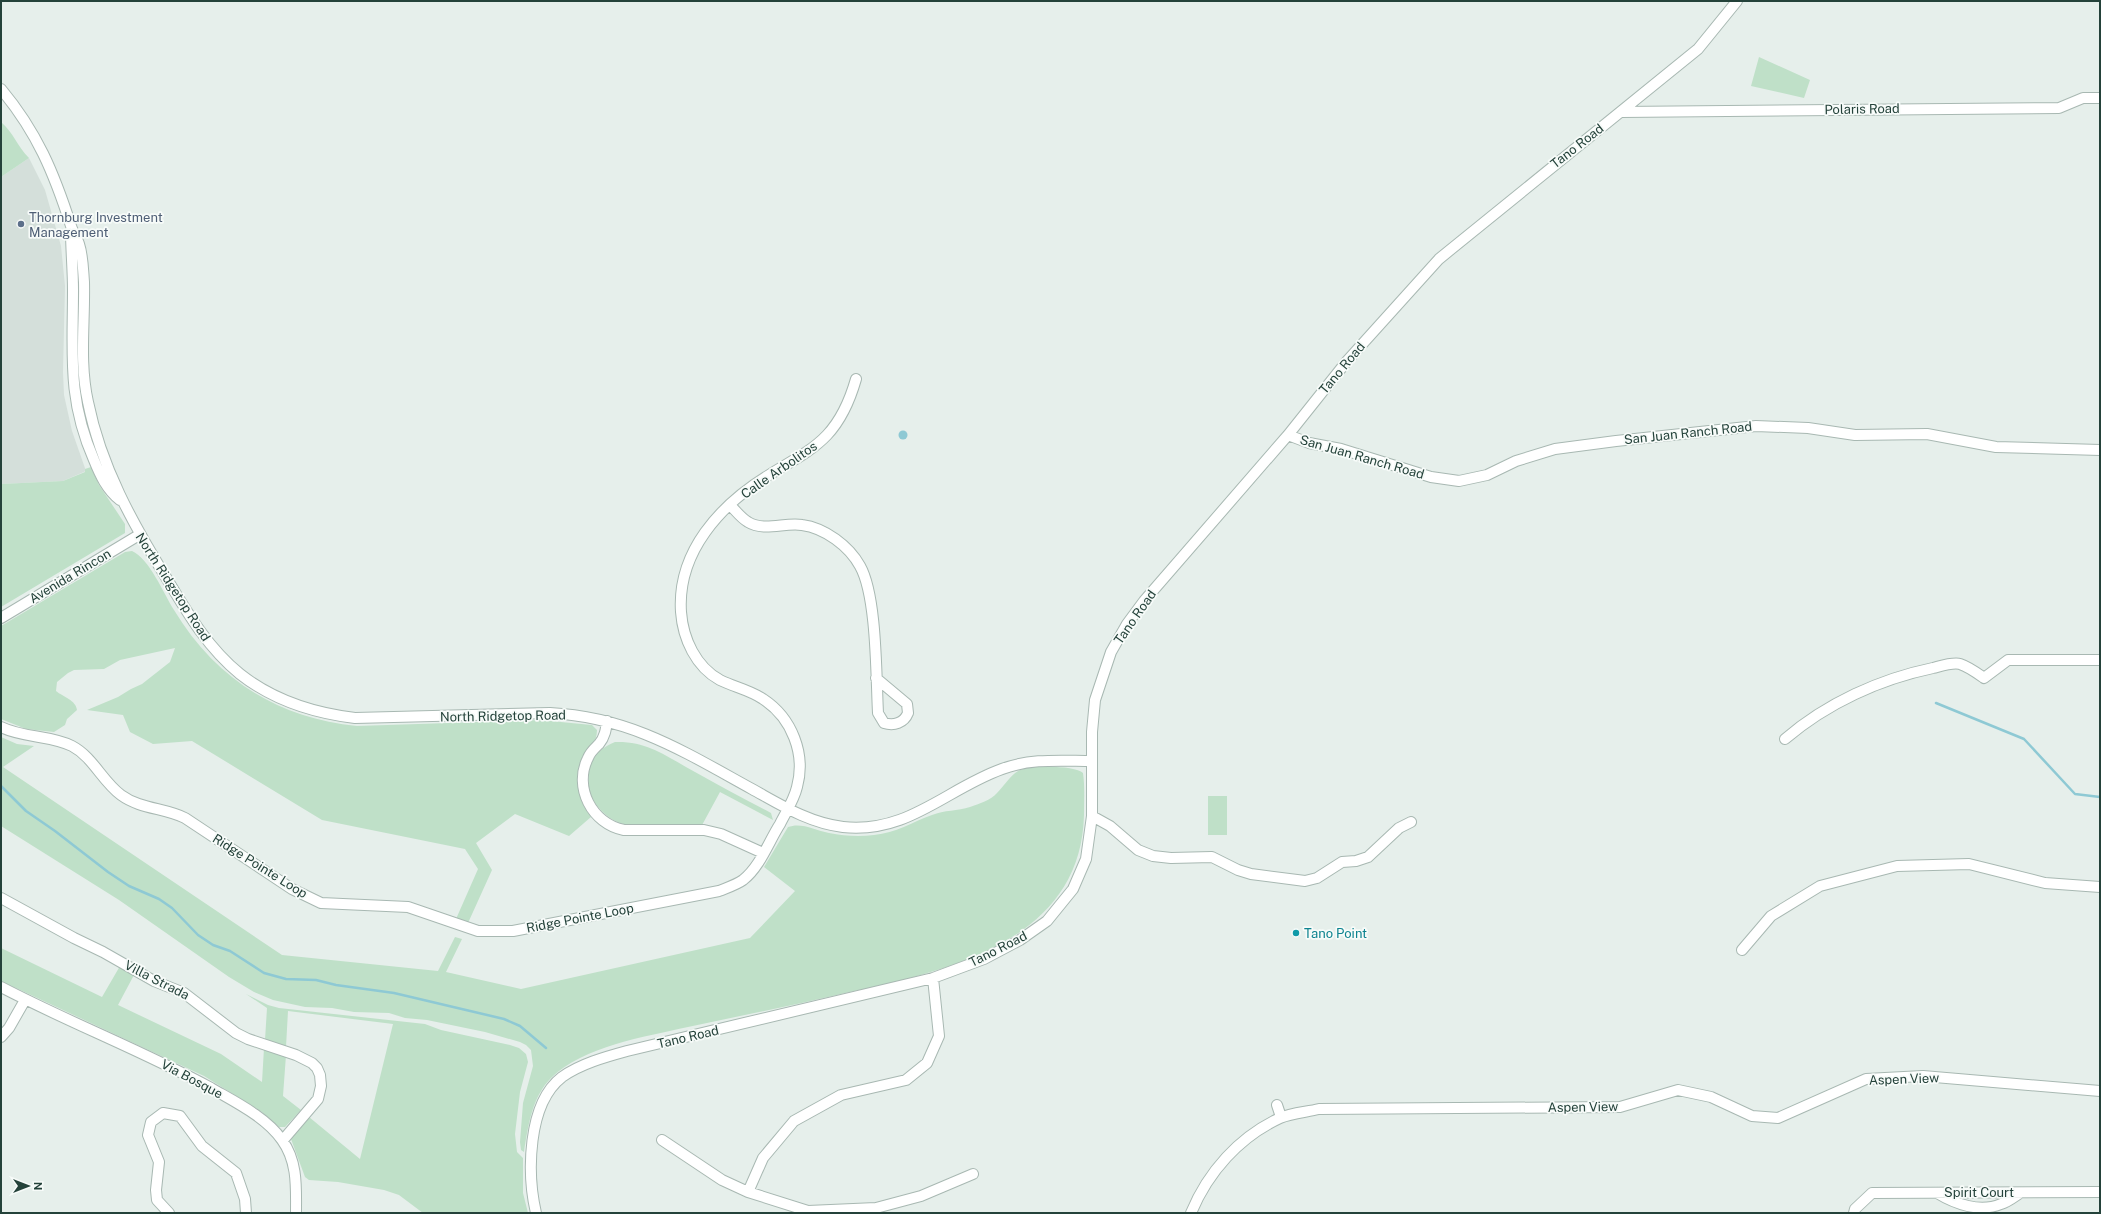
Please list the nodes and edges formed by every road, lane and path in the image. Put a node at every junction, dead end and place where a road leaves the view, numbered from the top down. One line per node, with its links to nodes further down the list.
1 (1737, 1): 4 (street, Tano Road)
2 (1, 89): 9 (street, North Ridgetop Road)
3 (2100, 98): 4 (street, Polaris Road)
4 (1621, 112): 6 (street, Tano Road)
5 (856, 379): 8 (street, Calle Arbolitos)
6 (1288, 435): 7 (street, San Juan Ranch Road); 16 (street, Tano Road)
7 (2100, 450)
8 (730, 506): 12 (street); 17 (street, Calle Arbolitos)
9 (140, 535): 10 (street, Avenida Rincon); 13 (street, North Ridgetop Road)
10 (1, 618)
11 (2100, 660): 15 (street)
12 (876, 678): 12 (street)
13 (607, 721): 17 (street, North Ridgetop Road); 20 (street)
14 (1, 727): 20 (street, Ridge Pointe Loop)
15 (1785, 739)
16 (1092, 761): 17 (street, North Ridgetop Road); 18 (street, Tano Road)
17 (788, 809): 20 (street, Ridge Pointe Loop)
18 (1092, 816): 19 (street); 24 (street, Tano Road)
19 (1411, 822)
20 (762, 853)
21 (2100, 887): 23 (street)
22 (1, 898): 31 (street, Villa Strada)
23 (1742, 950)
24 (933, 978): 34 (street); 41 (street, Tano Road)
25 (1, 987): 26 (street, Via Bosque)
26 (25, 1000): 27 (street); 31 (street, Via Bosque)
27 (1, 1037)
28 (2100, 1091): 30 (street, Aspen View)
29 (1277, 1105): 30 (street)
30 (1281, 1117): 42 (street, Aspen View)
31 (282, 1140): 40 (street, Via Bosque)
32 (662, 1140): 34 (street)
33 (973, 1174): 34 (street)
34 (748, 1192)
35 (2022, 1192): 36 (street, Spirit Court); 37 (street, Spirit Court); 37 (street, Spirit Court)
36 (2100, 1192)
37 (1936, 1193): 43 (street, Spirit Court)
38 (169, 1213): 39 (street)
39 (246, 1213)
40 (296, 1213)
41 (536, 1213)
42 (1190, 1213)
43 (1854, 1213)

